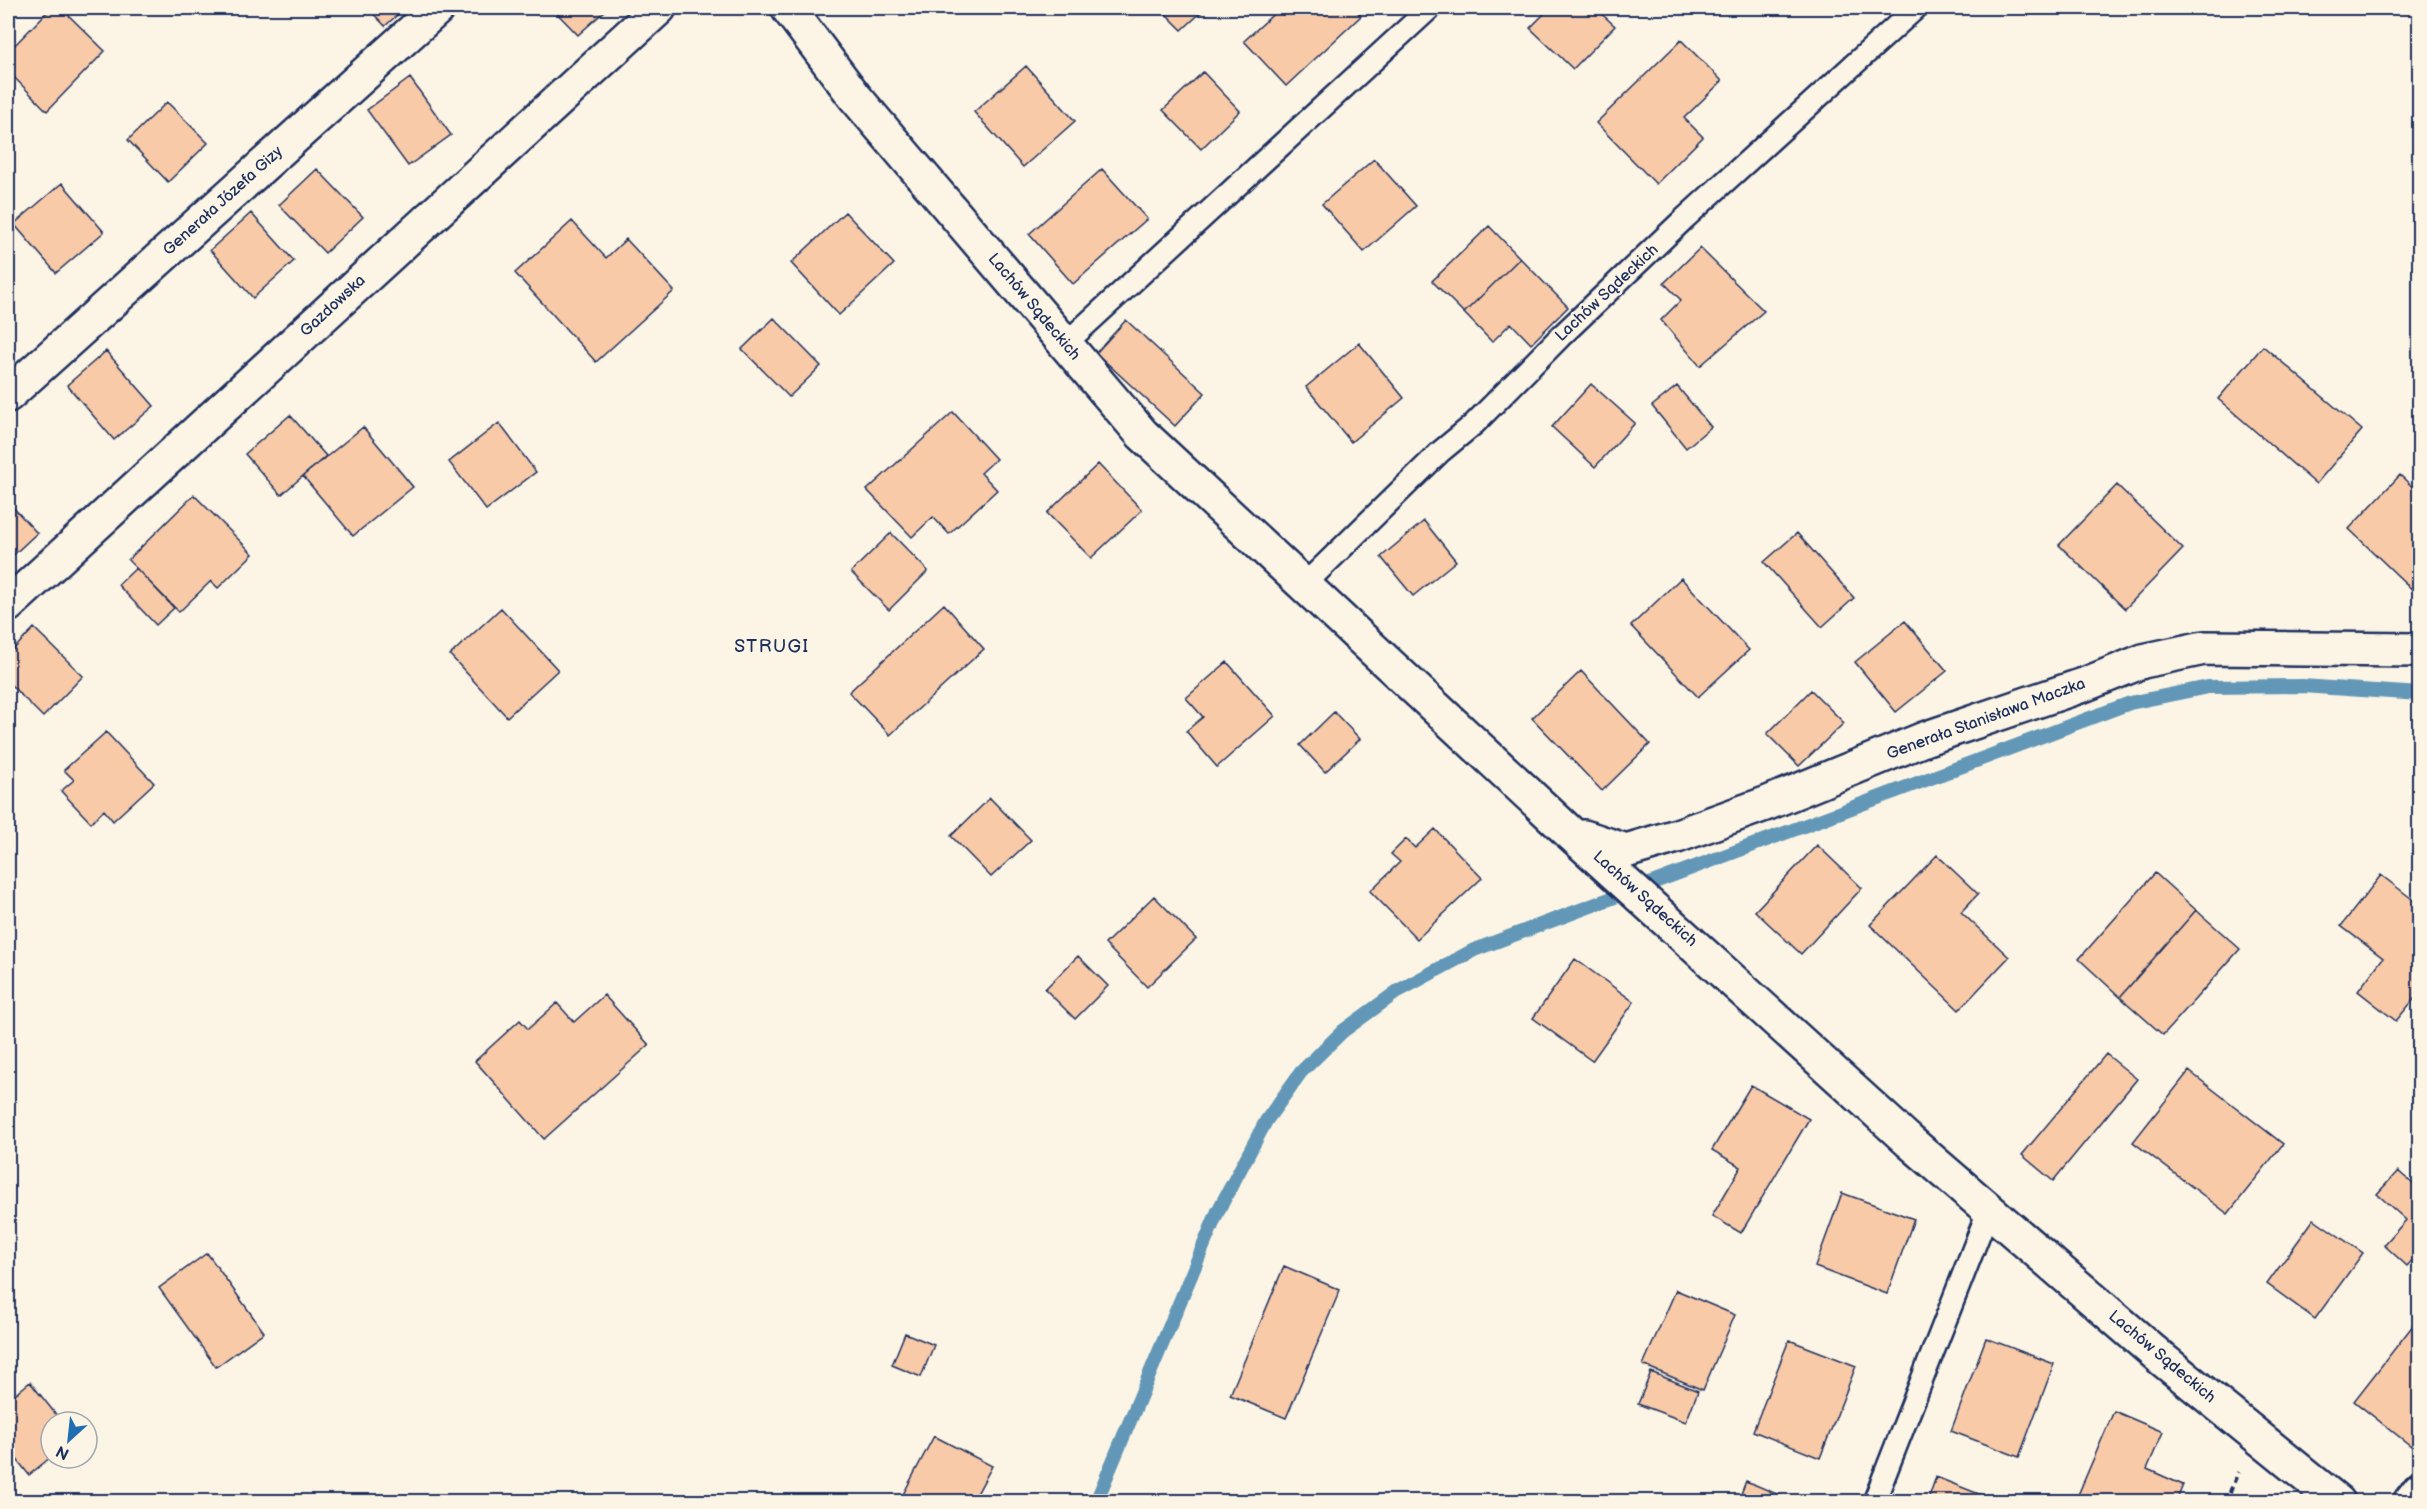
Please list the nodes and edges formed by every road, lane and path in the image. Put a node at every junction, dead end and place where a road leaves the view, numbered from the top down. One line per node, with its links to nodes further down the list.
1 (438, 8): 7 (street, Generała Józefa Gizy)
2 (659, 8): 9 (street, Gazdowska)
3 (788, 8): 6 (street, Lachów Sądeckich)
4 (1430, 8): 6 (lane)
5 (1916, 8): 8 (lane, Lachów Sądeckich)
6 (1065, 345): 8 (street, Lachów Sądeckich)
7 (8, 395)
8 (1304, 585): 11 (street, Lachów Sądeckich)
9 (8, 605)
10 (2420, 650): 11 (street, Generała Stanisława Maczka)
11 (1568, 831): 12 (street, Lachów Sądeckich)
12 (1989, 1209): 14 (lane); 15 (street, Lachów Sądeckich)
13 (2420, 1489): 16 (street)
14 (1874, 1502)
15 (2338, 1502)
16 (2410, 1502)

